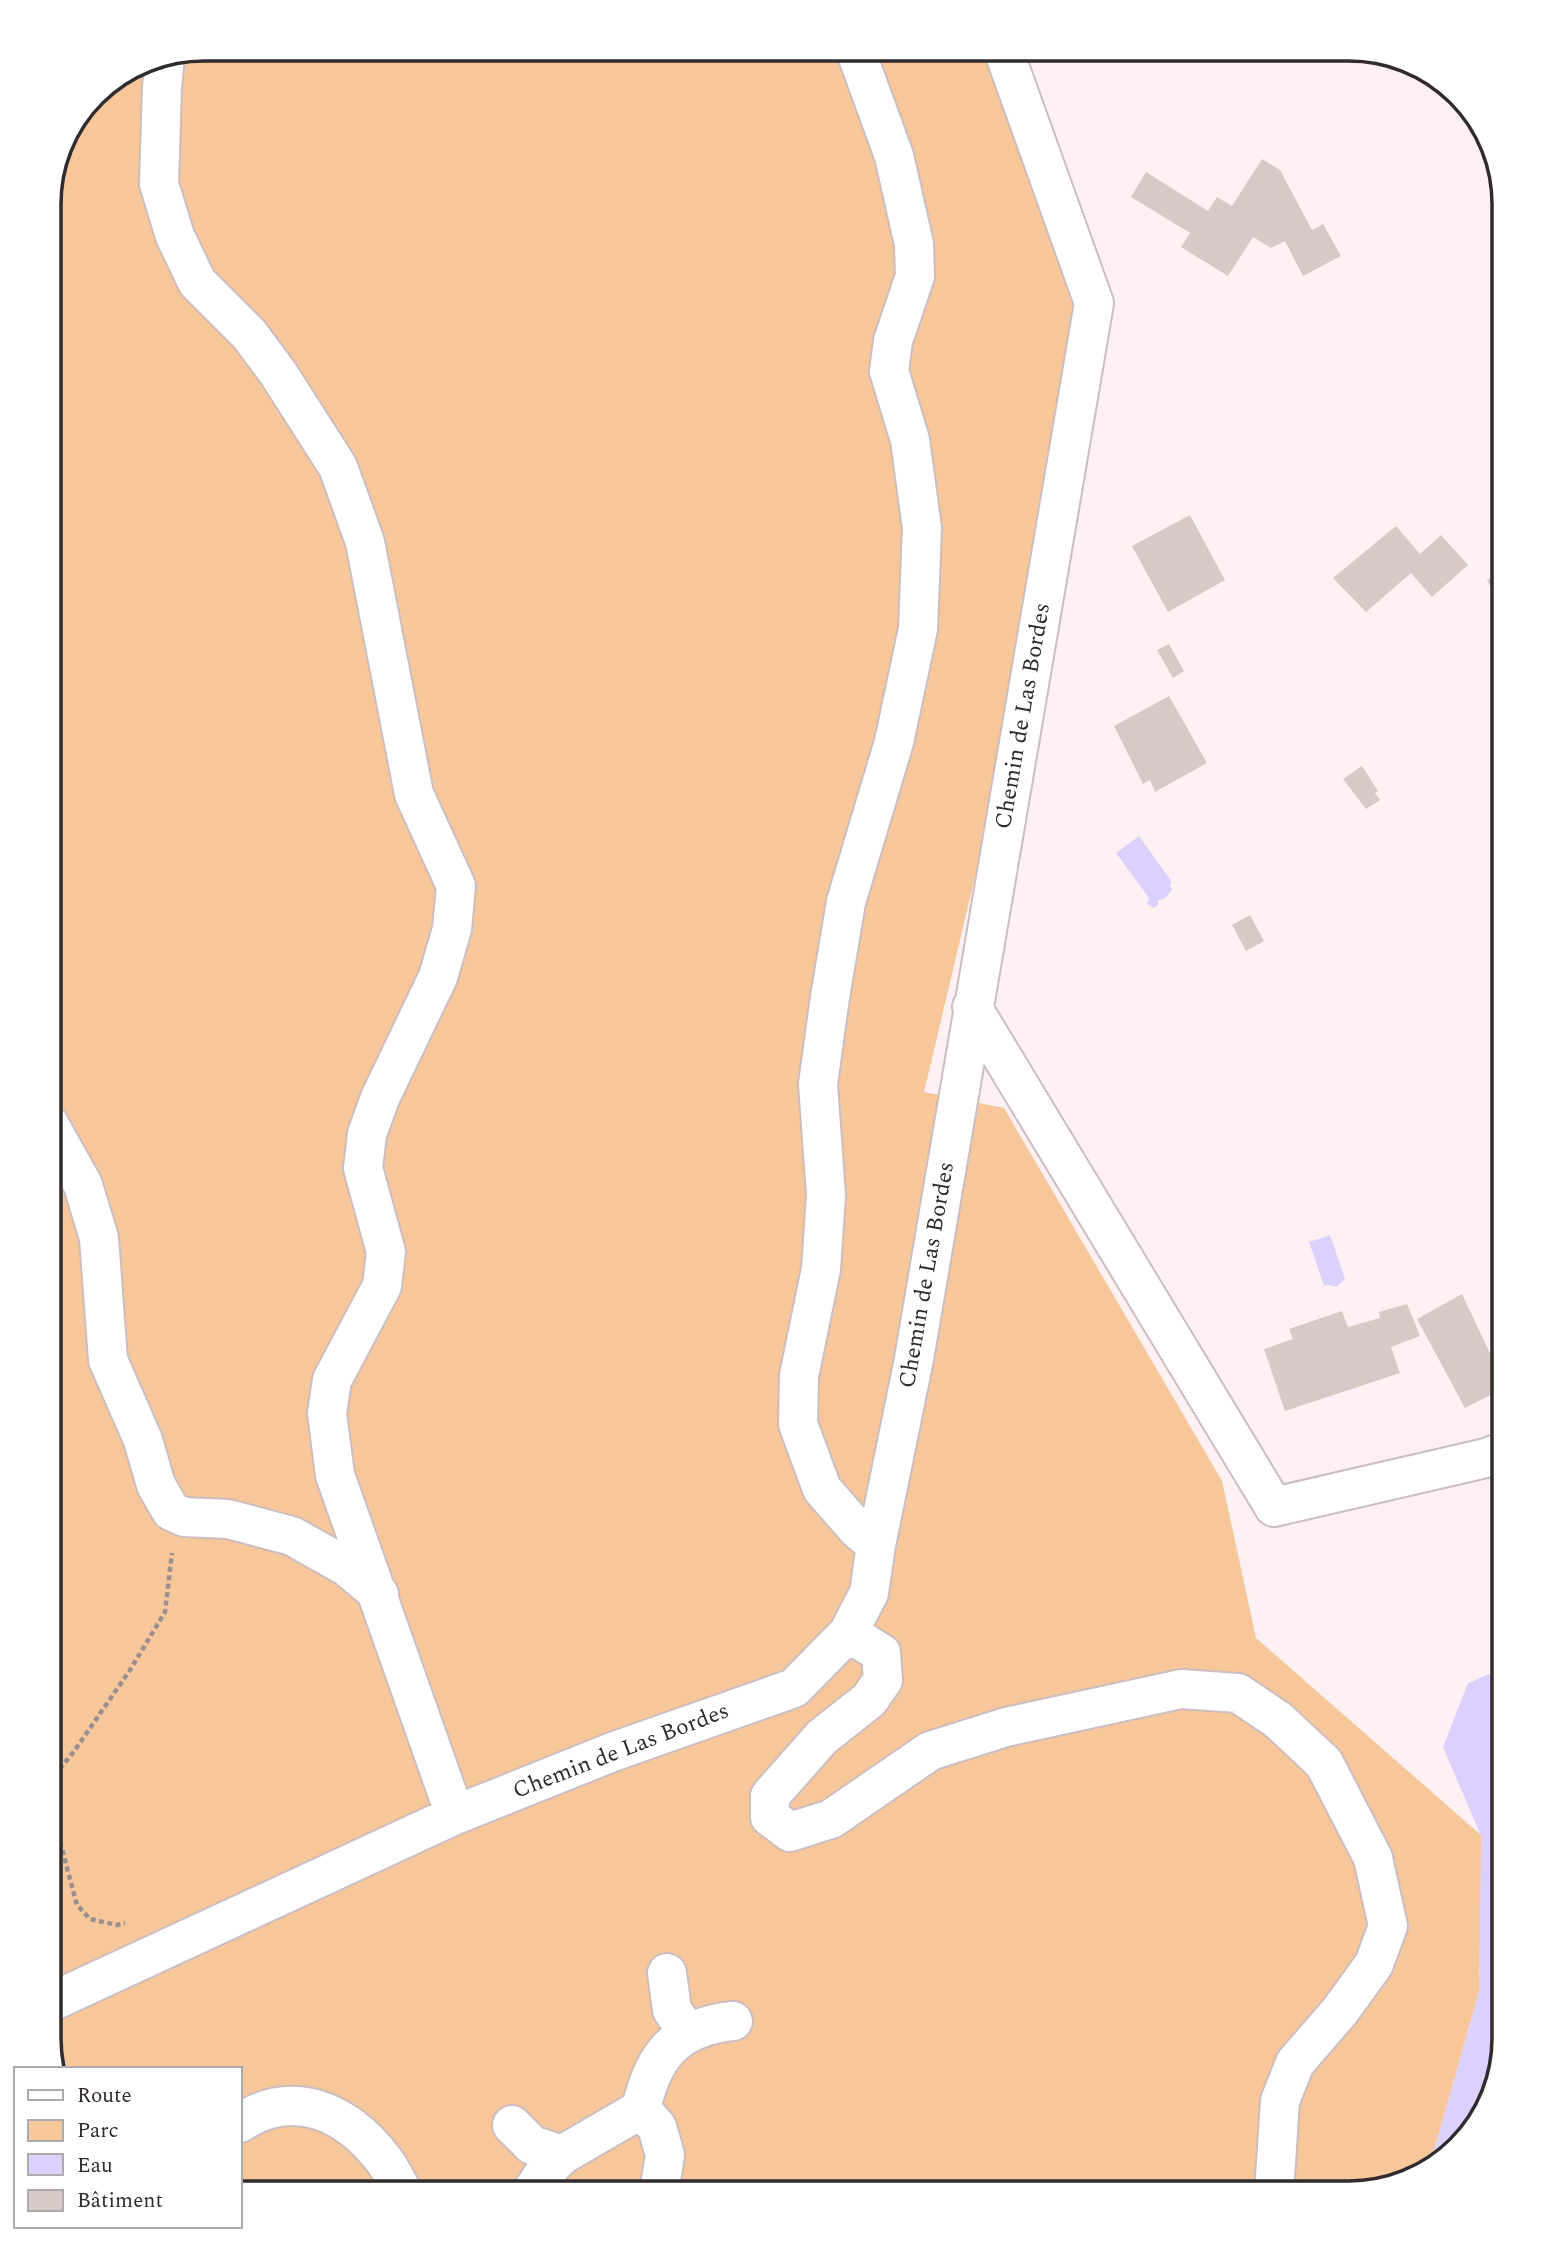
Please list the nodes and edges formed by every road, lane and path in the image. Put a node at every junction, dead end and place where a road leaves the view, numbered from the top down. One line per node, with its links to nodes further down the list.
1 (860, 62): 8 (street)
2 (1008, 62): 4 (street, Chemin de Las Bordes)
3 (164, 67): 9 (street)
4 (972, 1007): 6 (street); 8 (street, Chemin de Las Bordes)
5 (61, 1146): 7 (street)
6 (1492, 1456)
7 (171, 1511): 9 (street); 11 (path)
8 (876, 1545): 10 (street, Chemin de Las Bordes)
9 (379, 1594): 12 (street)
10 (848, 1633): 12 (street, Chemin de Las Bordes); 26 (street)
11 (61, 1767)
12 (455, 1815): 16 (street, Chemin de Las Bordes)
13 (61, 1846): 14 (path)
14 (128, 1921)
15 (667, 1973): 18 (street)
16 (61, 1997)
17 (733, 2021): 18 (street)
18 (688, 2033): 19 (street)
19 (641, 2109): 22 (street); 25 (street)
20 (242, 2122): 23 (street)
21 (512, 2125): 22 (street)
22 (562, 2155): 24 (street)
23 (395, 2180)
24 (539, 2180)
25 (661, 2180)
26 (1275, 2181)

